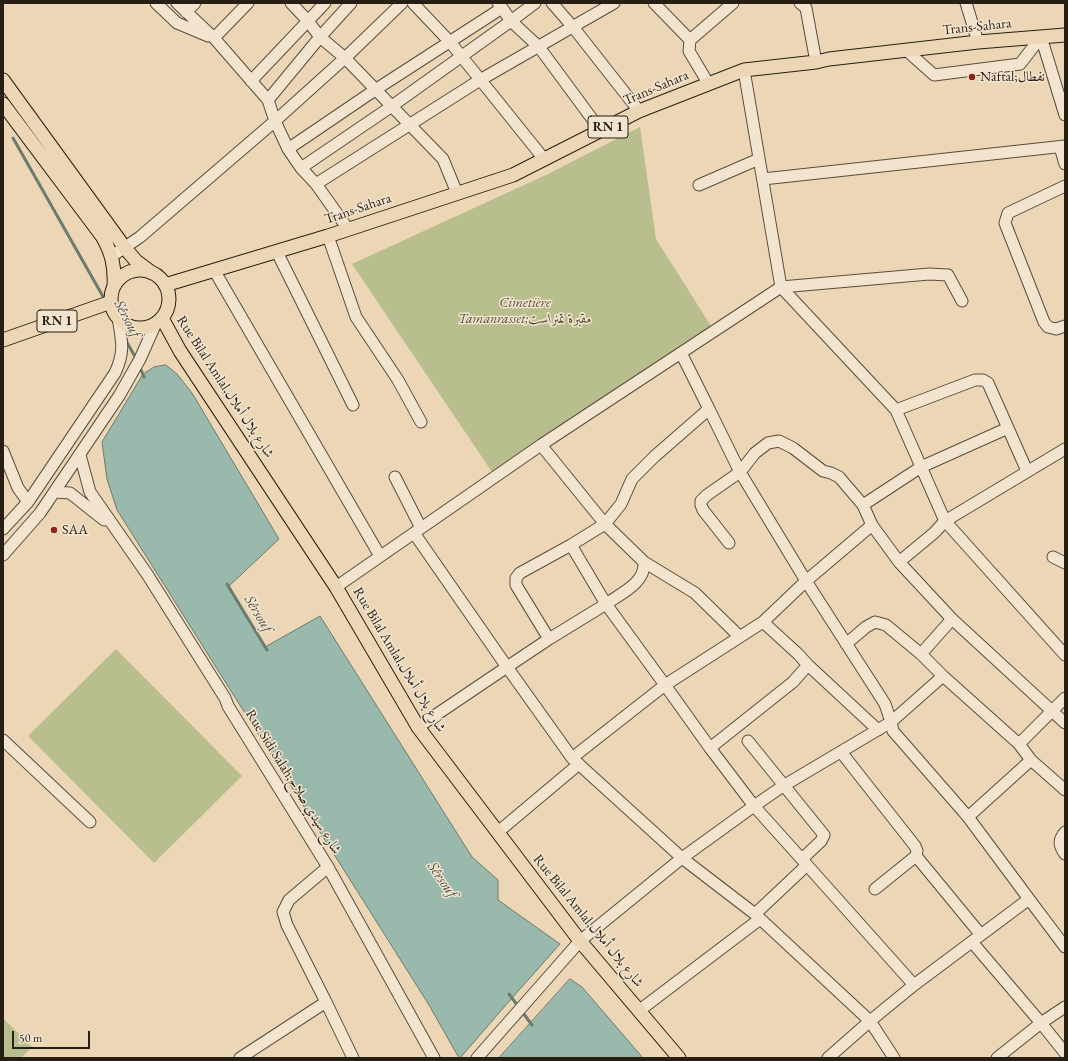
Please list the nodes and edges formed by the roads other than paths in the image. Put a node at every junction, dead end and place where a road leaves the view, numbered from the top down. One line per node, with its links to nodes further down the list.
1 (156, 3): 25 (street)
2 (177, 3): 19 (street)
3 (195, 3): 19 (street)
4 (248, 3): 25 (street)
5 (291, 3): 20 (street)
6 (325, 3): 20 (street)
7 (351, 3): 23 (street)
8 (402, 3): 33 (street)
9 (413, 3): 28 (street)
10 (535, 3): 21 (street)
11 (552, 3): 22 (street)
12 (614, 3): 22 (street)
13 (654, 3): 27 (street)
14 (733, 3): 18 (street)
15 (966, 3): 29 (street)
16 (807, 5): 34 (street)
17 (500, 6): 21 (street); 28 (street)
18 (721, 7): 27 (street)
19 (186, 12): 25 (street)
20 (308, 21): 23 (street); 38 (street)
21 (511, 22): 30 (street); 32 (street)
22 (573, 27): 30 (street); 44 (street)
23 (320, 37): 33 (street); 41 (street)
24 (1041, 37): 26 (main road, Trans-Sahara / RN 1); 29 (main road, Trans-Sahara / RN 1); 31 (street); 45 (street)
25 (214, 38): 38 (street)
26 (1064, 38)
27 (690, 40): 39 (street)
28 (450, 42): 32 (street); 40 (street)
29 (978, 42): 31 (main road, Trans-Sahara / RN 1)
30 (539, 47): 37 (street); 48 (street)
31 (906, 50): 34 (main road, Trans-Sahara / RN 1)
32 (462, 57): 37 (street); 43 (street)
33 (345, 58): 40 (street); 46 (street)
34 (816, 62): 35 (main road, Trans-Sahara / RN 1)
35 (744, 70): 39 (main road, Trans-Sahara / RN 1); 52 (street)
36 (3, 80): 62 (main road)
37 (480, 80): 47 (street); 51 (street)
38 (252, 81): 41 (street)
39 (708, 83): 44 (main road, Trans-Sahara / RN 1)
40 (375, 90): 43 (street); 50 (street)
41 (268, 100): 46 (street)
42 (3, 104): 64 (main road)
43 (392, 106): 47 (street); 54 (street)
44 (639, 112): 48 (main road, Trans-Sahara / RN 1)
45 (1065, 115)
46 (275, 121): 50 (street); 62 (street)
47 (409, 124): 56 (street); 59 (street)
48 (601, 131): 51 (main road, Trans-Sahara / RN 1)
49 (1063, 146): 53 (street); 55 (street)
50 (288, 149): 54 (street)
51 (544, 159): 59 (main road, Trans-Sahara / RN 1)
52 (759, 159): 55 (street); 57 (street)
53 (1065, 164)
54 (301, 168): 56 (street)
55 (763, 179): 69 (street)
56 (316, 184): 60 (street)
57 (699, 184)
58 (1065, 186): 74 (street)
59 (457, 193): 60 (main road, Trans-Sahara / RN 1)
60 (348, 229): 61 (main road, Trans-Sahara / RN 1)
61 (328, 236): 63 (main road, Trans-Sahara / RN 1); 80 (street)
62 (125, 248): 64 (street); 66 (main road)
63 (277, 252): 65 (main road, Trans-Sahara / RN 1); 77 (street)
64 (112, 256): 68 (main road)
65 (214, 270): 67 (main road, Trans-Sahara / RN 1); 102 (street)
66 (152, 272): 67 (main road); 68 (main road)
67 (165, 285): 73 (main road)
68 (114, 286): 71 (main road)
69 (781, 287): 70 (street); 76 (street); 79 (street)
70 (962, 301)
71 (112, 302): 72 (main road); 75 (main road, RN 1)
72 (118, 318): 73 (main road); 91 (street)
73 (159, 320): 85 (street); 108 (main road, Rue Bilal Amlal,شارع بلال أملال)
74 (1065, 326)
75 (3, 340)
76 (681, 353): 78 (street); 82 (street)
77 (353, 405)
78 (709, 409): 88 (street); 94 (street)
79 (896, 410): 81 (street); 86 (street)
80 (421, 422)
81 (1008, 428): 86 (street); 87 (street)
82 (541, 445): 94 (street); 98 (street)
83 (1065, 449): 87 (street)
84 (3, 451): 91 (street)
85 (80, 455): 90 (street); 97 (street, Rue Sidi Salah;شارع سيدي صلاح)
86 (920, 467): 92 (street); 93 (street)
87 (1026, 471): 93 (street)
88 (740, 472): 92 (street); 100 (street); 107 (street)
89 (395, 477): 98 (street)
90 (55, 492): 97 (street, Rue Sidi Salah;شارع سيدي صلاح); 101 (street)
91 (28, 502): 96 (street)
92 (863, 505): 95 (street)
93 (944, 521): 105 (street); 115 (street)
94 (605, 524): 99 (street); 104 (street)
95 (872, 526): 105 (street); 107 (street)
96 (3, 529)
97 (116, 529): 145 (street, Rue Sidi Salah;شارع سيدي صلاح)
98 (417, 531): 102 (street); 118 (street)
99 (571, 544): 109 (street); 113 (street)
100 (729, 544)
101 (3, 555)
102 (380, 556): 108 (street)
103 (1053, 557): 106 (street)
104 (644, 562): 109 (street); 112 (street)
105 (899, 562): 110 (street)
106 (1065, 563)
107 (806, 582): 111 (street); 114 (street)
108 (336, 587): 125 (main road, Rue Bilal Amlal,شارع بلال أملال)
109 (606, 604): 113 (street); 120 (street)
110 (952, 619): 116 (street); 122 (street)
111 (763, 622): 112 (street); 117 (street)
112 (740, 637): 120 (street)
113 (549, 639): 118 (street)
114 (846, 644): 116 (street); 123 (street)
115 (1063, 650)
116 (921, 654): 119 (street)
117 (808, 665): 126 (street); 130 (street)
118 (507, 667): 125 (street); 133 (street)
119 (943, 676): 123 (street); 129 (street)
120 (665, 685): 130 (street); 133 (street)
121 (1065, 698): 122 (street)
122 (1052, 711): 124 (street); 129 (street)
123 (891, 722): 126 (street); 137 (street)
124 (1065, 723)
125 (418, 727): 139 (main road, Rue Bilal Amlal,شارع بلال أملال)
126 (878, 730): 131 (street)
127 (3, 740): 138 (street)
128 (748, 741): 134 (street)
129 (1019, 744): 132 (street)
130 (710, 748): 136 (street)
131 (841, 752): 134 (street); 142 (street)
132 (1031, 760): 135 (street); 137 (street)
133 (575, 761): 139 (street); 143 (street)
134 (783, 786): 136 (street); 144 (street)
135 (1065, 790)
136 (754, 806): 143 (street); 144 (street)
137 (968, 817): 147 (street)
138 (90, 822)
139 (498, 832): 150 (main road, Rue Bilal Amlal,شارع بلال أملال)
140 (1065, 832): 141 (street)
141 (1065, 854)
142 (916, 856): 146 (street); 149 (street)
143 (682, 858): 148 (street); 150 (street)
144 (804, 862): 148 (street); 153 (street)
145 (328, 867): 154 (street); 162 (street, Rue Sidi Salah;شارع سيدي صلاح)
146 (875, 889)
147 (1029, 899): 149 (street); 152 (street)
148 (757, 917): 156 (street); 157 (street)
149 (981, 935): 151 (street)
150 (580, 941): 156 (main road, Rue Bilal Amlal,شارع بلال أملال); 163 (street)
151 (972, 942): 153 (street); 158 (street)
152 (1065, 947)
153 (914, 985): 157 (street)
154 (326, 1002): 160 (street); 161 (street)
155 (1065, 1007): 158 (street)
156 (640, 1010): 164 (main road, Rue Bilal Amlal,شارع بلال أملال)
157 (870, 1021): 165 (street); 166 (street)
158 (1041, 1023): 159 (street); 167 (street)
159 (1065, 1053)
160 (240, 1058)
161 (353, 1058)
162 (434, 1058)
163 (477, 1058)
164 (679, 1058)
165 (828, 1058)
166 (894, 1058)
167 (997, 1058)

